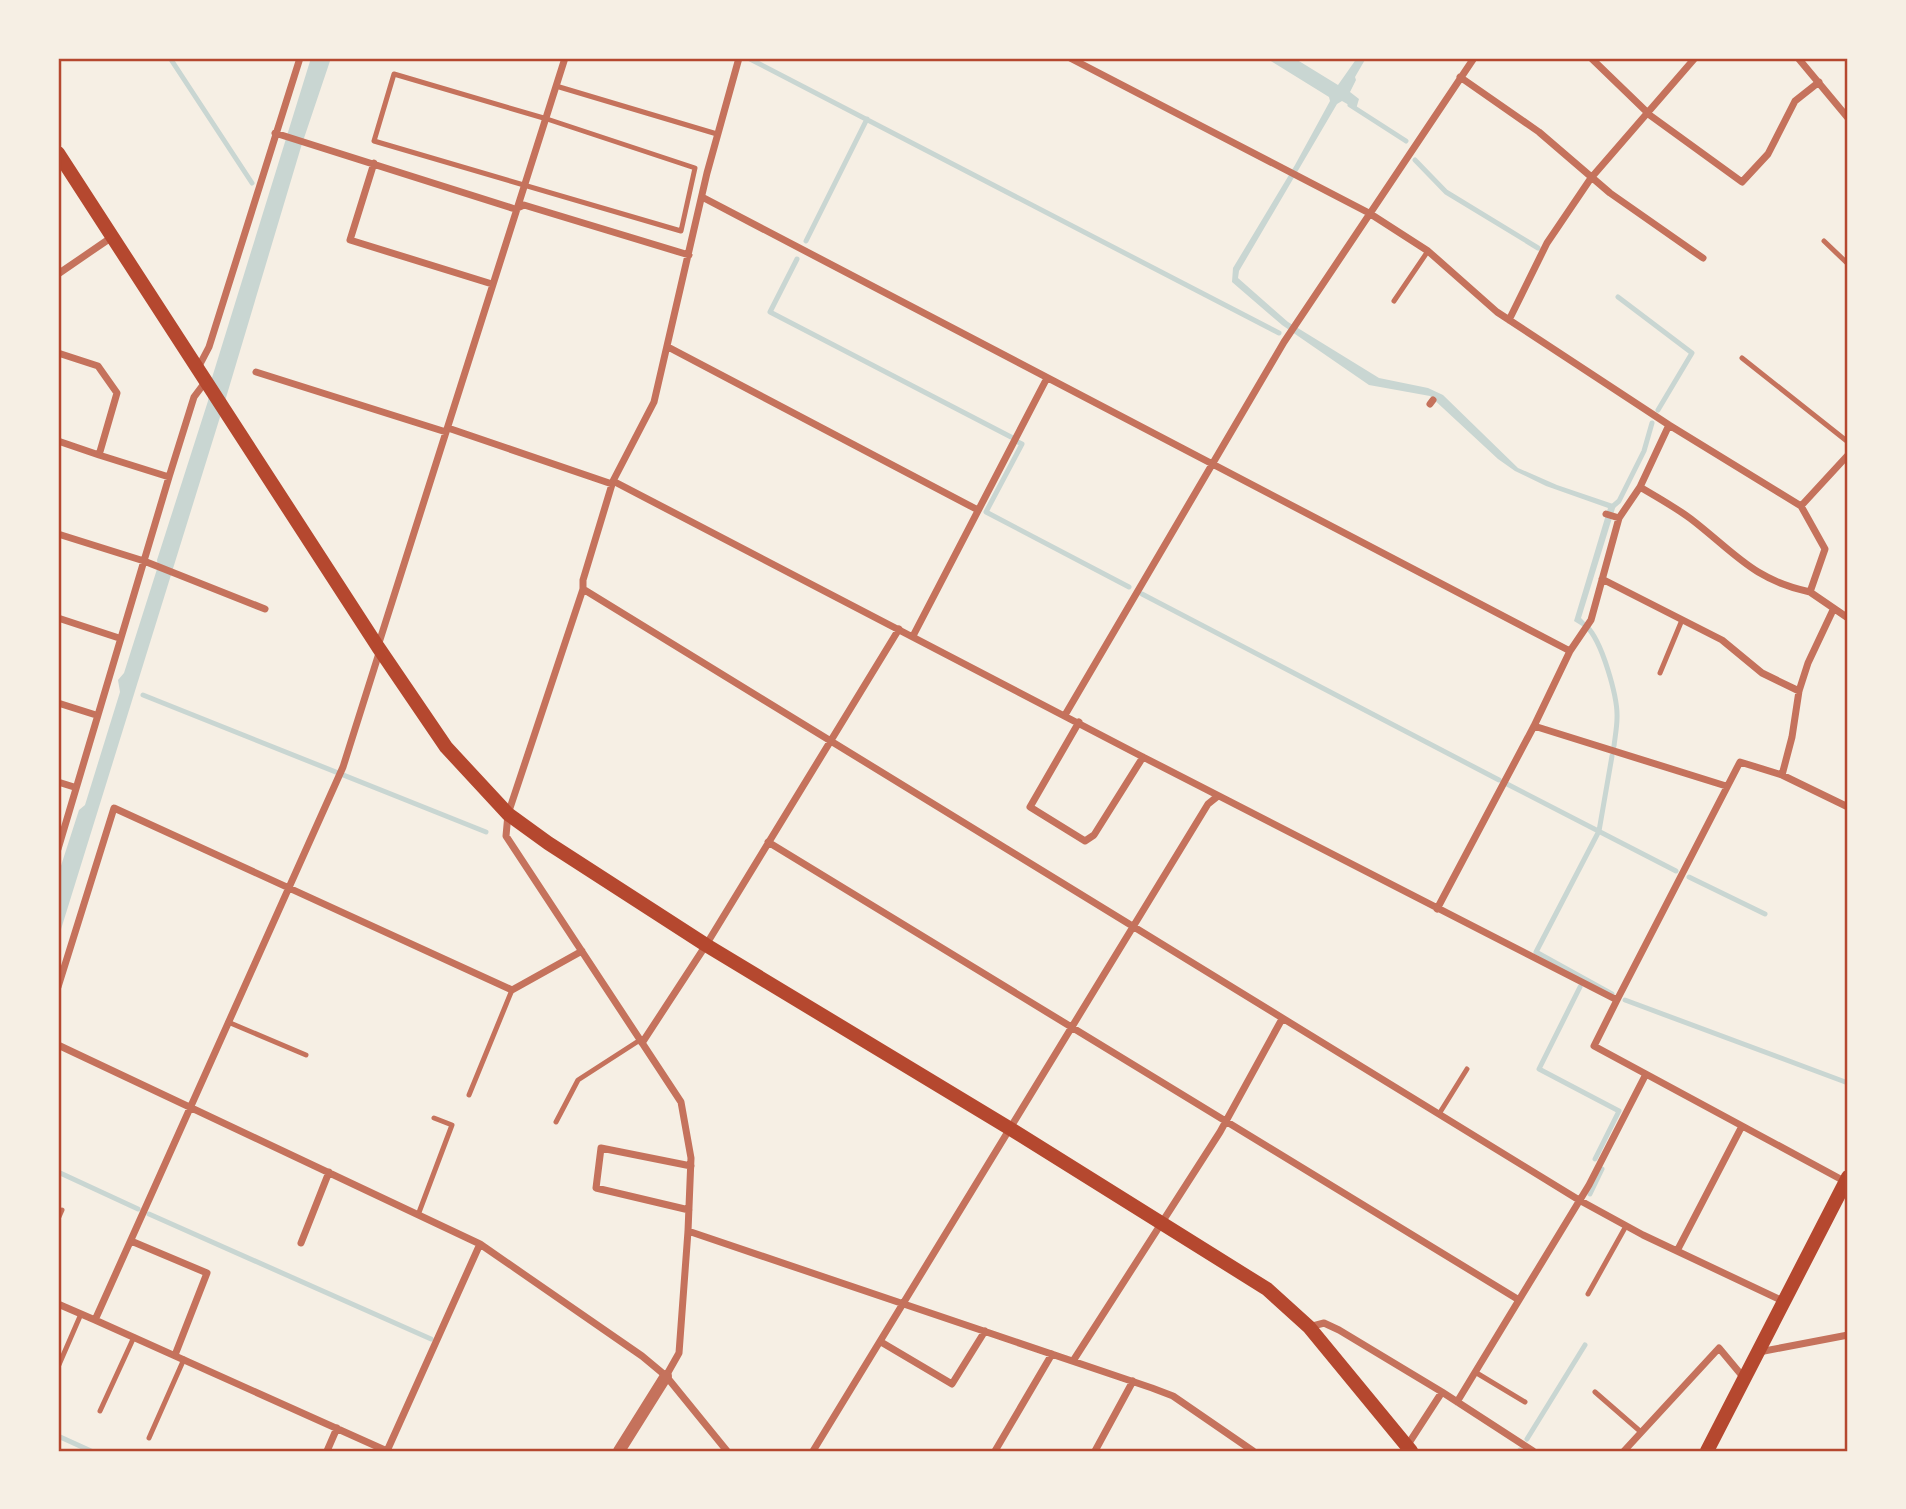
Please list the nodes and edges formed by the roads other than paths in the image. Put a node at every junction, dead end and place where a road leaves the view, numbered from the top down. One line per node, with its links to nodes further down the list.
1 (300, 58): 15 (street)
2 (565, 58): 11 (street)
3 (1070, 58): 23 (street)
4 (1474, 58): 9 (street)
5 (1591, 58): 12 (street)
6 (1695, 58): 12 (street)
7 (1798, 58): 10 (street)
8 (735, 59): 16 (street)
9 (1460, 78): 19 (street); 23 (street)
10 (1819, 82): 12 (street); 13 (street)
11 (556, 86): 14 (street); 16 (lane)
12 (1648, 111): 19 (street)
13 (1848, 118)
14 (547, 119): 20 (street); 20 (lane); 20 (lane)
15 (278, 134): 18 (street); 37 (street)
16 (717, 134): 21 (street)
17 (58, 153): 24 (main road)
18 (374, 163): 22 (street); 31 (street)
19 (1591, 178): 28 (street); 33 (street)
20 (524, 185): 22 (street)
21 (702, 197): 27 (street); 39 (street)
22 (515, 209): 27 (street); 31 (street)
23 (1369, 214): 26 (street); 47 (street)
24 (112, 237): 30 (street); 37 (main road)
25 (1824, 241): 29 (lane)
26 (1428, 251): 32 (lane); 33 (street)
27 (689, 255): 34 (street)
28 (1703, 258)
29 (1848, 264)
30 (58, 274)
31 (492, 284): 42 (street)
32 (1394, 301)
33 (1509, 320): 41 (street)
34 (668, 347): 49 (street); 52 (street)
35 (58, 353): 45 (street)
36 (1742, 358): 44 (lane)
37 (198, 368): 40 (main road)
38 (256, 372): 42 (street)
39 (1047, 377): 47 (street); 52 (street)
40 (207, 380): 48 (street); 66 (main road)
41 (1669, 425): 50 (street); 51 (street)
42 (447, 430): 49 (street); 66 (street)
43 (58, 441): 45 (street)
44 (1848, 442)
45 (99, 455): 48 (street)
46 (1848, 455): 51 (street)
47 (1212, 463): 67 (street); 72 (street)
48 (169, 477): 54 (street)
49 (613, 482): 56 (street); 63 (street)
50 (1640, 487): 55 (street); 57 (street)
51 (1801, 506): 57 (street)
52 (978, 510): 64 (street)
53 (58, 534): 54 (street)
54 (147, 563): 58 (street); 65 (street)
55 (1602, 579): 62 (street); 67 (street)
56 (583, 589): 75 (street); 83 (street)
57 (1810, 592): 59 (street)
58 (265, 609)
59 (1833, 610): 61 (street); 69 (street)
60 (58, 618): 65 (street)
61 (1848, 618)
62 (1682, 620): 68 (lane); 69 (street)
63 (899, 629): 64 (street); 75 (street)
64 (913, 636): 72 (street)
65 (119, 638): 71 (street)
66 (379, 648): 83 (main road); 86 (street)
67 (1570, 651): 74 (street)
68 (1660, 673)
69 (1799, 691): 77 (street)
70 (58, 703): 71 (street)
71 (96, 715): 80 (street)
72 (1065, 715): 73 (street)
73 (1079, 722): 76 (street); 76 (street)
74 (1534, 726): 79 (street); 87 (street)
75 (831, 742): 84 (street); 88 (street)
76 (1143, 757): 81 (street)
77 (1782, 775): 79 (street); 82 (street)
78 (58, 782): 80 (street)
79 (1726, 786): 93 (street)
80 (74, 787): 85 (street)
81 (1218, 796): 87 (street); 88 (street)
82 (1848, 807)
83 (508, 814): 89 (main road); 90 (street)
84 (768, 842): 89 (street); 96 (street)
85 (58, 849)
86 (289, 886): 91 (street); 92 (street); 95 (street)
87 (1437, 909): 93 (street)
88 (1132, 927): 94 (street); 96 (street)
89 (706, 945): 97 (street); 109 (main road)
90 (582, 951): 92 (street); 97 (street)
91 (58, 986)
92 (512, 990): 102 (lane)
93 (1617, 1000): 101 (street)
94 (1282, 1019): 104 (street); 106 (street)
95 (228, 1022): 99 (lane); 103 (street)
96 (1070, 1028): 106 (street); 109 (street)
97 (641, 1041): 107 (lane); 110 (street)
98 (58, 1045): 103 (street)
99 (306, 1055)
100 (1467, 1069): 104 (lane)
101 (1646, 1074): 108 (street); 113 (street)
102 (469, 1095)
103 (191, 1106): 111 (street); 121 (street)
104 (1439, 1114): 113 (street)
105 (434, 1118): 116 (lane)
106 (1224, 1121): 118 (street); 126 (street)
107 (556, 1122)
108 (1742, 1126): 112 (street); 124 (street)
109 (1009, 1128): 118 (main road); 129 (street)
110 (691, 1166): 115 (street); 115 (street)
111 (329, 1172): 116 (street); 122 (street)
112 (1847, 1180): 127 (main road)
113 (1579, 1200): 119 (street); 126 (street)
114 (62, 1210): 117 (lane)
115 (689, 1210): 120 (street)
116 (418, 1215): 123 (street)
117 (58, 1219)
118 (1160, 1223): 132 (main road); 141 (street)
119 (1626, 1226): 124 (street); 125 (lane)
120 (688, 1231): 129 (street); 144 (street)
121 (131, 1241): 131 (street); 139 (street)
122 (301, 1243)
123 (480, 1244): 144 (street); 157 (street)
124 (1676, 1251): 127 (street)
125 (1588, 1294)
126 (1518, 1300): 143 (street)
127 (1784, 1302): 137 (main road)
128 (58, 1304): 130 (street)
129 (905, 1304): 133 (street); 136 (street)
130 (81, 1314): 131 (street); 142 (lane)
131 (95, 1320): 135 (street)
132 (1309, 1326): 147 (street); 155 (main road)
133 (985, 1331): 136 (street); 138 (street)
134 (1848, 1335): 137 (street)
135 (134, 1337): 139 (street); 151 (lane)
136 (881, 1342): 160 (street)
137 (1758, 1352): 145 (main road)
138 (1052, 1354): 141 (street); 161 (street)
139 (175, 1355): 140 (street)
140 (184, 1359): 152 (street); 154 (lane)
141 (1073, 1361): 146 (street)
142 (58, 1367)
143 (1475, 1372): 149 (street); 150 (lane)
144 (666, 1376): 158 (street); 159 (street)
145 (1744, 1379): 153 (street); 166 (main road)
146 (1133, 1381): 162 (street); 163 (street)
147 (1442, 1392): 149 (street); 155 (street)
148 (1595, 1392): 153 (lane)
149 (1457, 1402): 164 (street)
150 (1525, 1402)
151 (100, 1411)
152 (337, 1428): 156 (street); 157 (street)
153 (1642, 1432): 165 (street)
154 (149, 1438)
155 (1409, 1449)
156 (327, 1451)
157 (387, 1451)
158 (619, 1451)
159 (727, 1451)
160 (813, 1451)
161 (995, 1451)
162 (1095, 1451)
163 (1253, 1451)
164 (1533, 1451)
165 (1624, 1451)
166 (1707, 1451)

